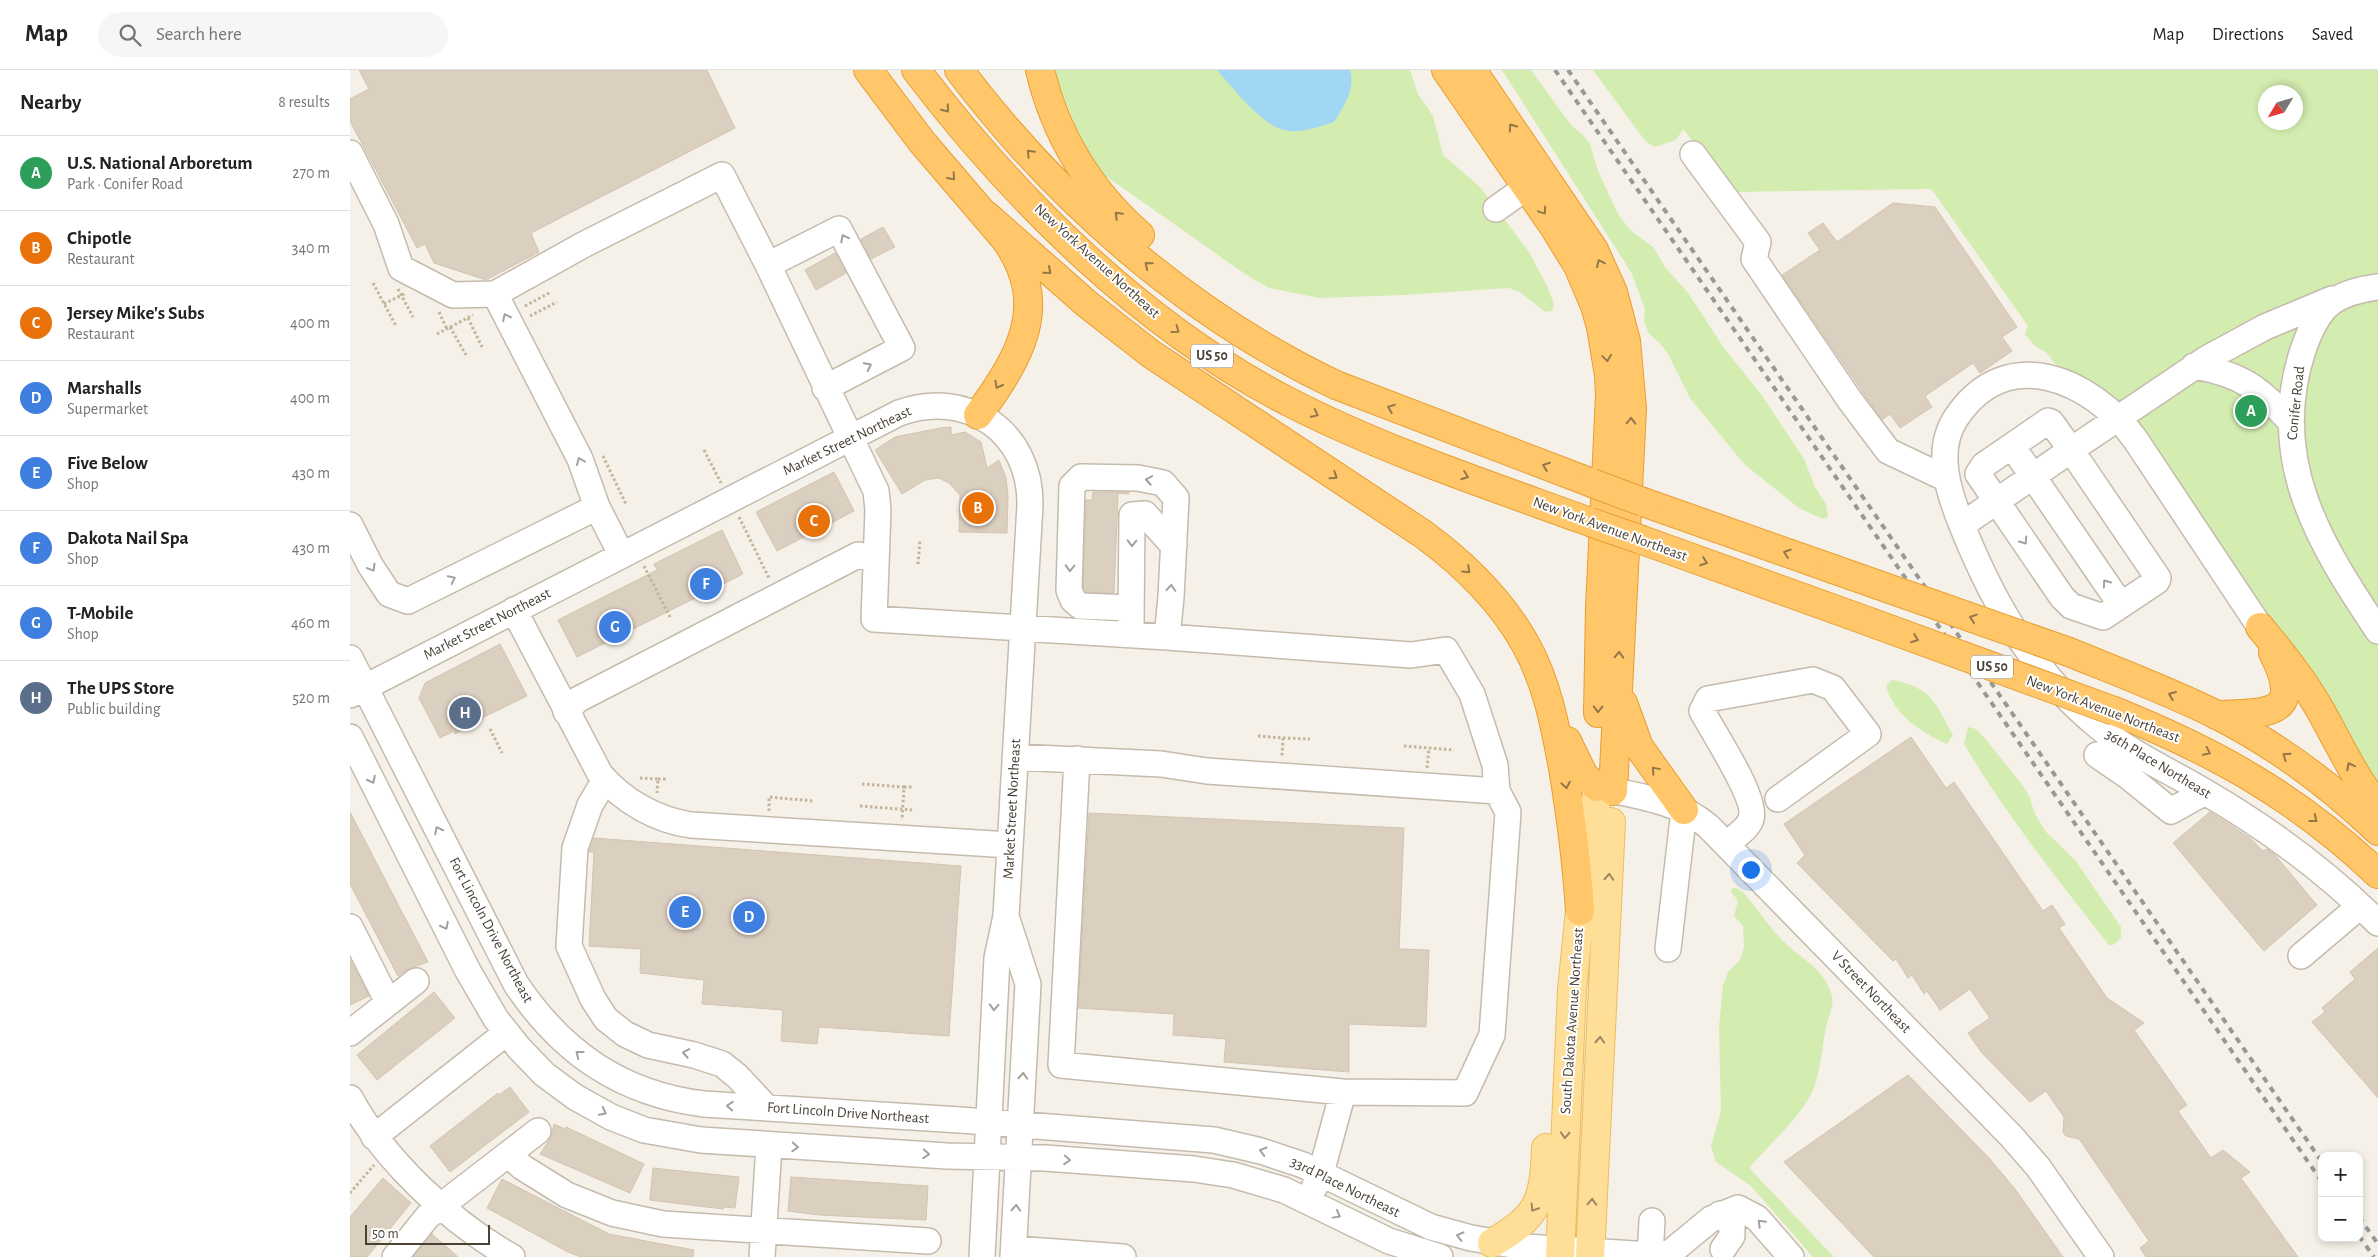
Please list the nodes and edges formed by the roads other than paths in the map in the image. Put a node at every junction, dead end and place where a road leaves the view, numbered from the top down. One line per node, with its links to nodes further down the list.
1 (868, 70): 11 (highway, one-way to 11)
2 (916, 70): 62 (highway, New York Avenue Northeast / US 50, one-way to 62, bridge)
3 (959, 70): 17 (highway, New York Avenue Northeast / US 50, one-way to 3)
4 (1040, 70): 17 (highway, one-way to 4)
5 (1446, 70): 9 (highway)
6 (1472, 70): 43 (highway, one-way to 6)
7 (350, 153): 14 (street)
8 (1693, 154): 26 (street)
9 (1527, 187): 10 (street); 53 (highway, one-way to 53)
10 (1496, 209)
11 (986, 215): 19 (highway, one-way to 19); 45 (highway, one-way to 45)
12 (768, 265): 14 (street); 18 (street); 18 (street, one-way to 12)
13 (2378, 287): 15 (street)
14 (495, 294): 28 (street, one-way to 14)
15 (2332, 299): 16 (street); 21 (street, Conifer Road)
16 (2194, 366): 20 (street); 21 (street)
17 (1336, 385): 47 (highway, New York Avenue Northeast / US 50, one-way to 17, bridge)
18 (825, 388): 22 (street)
19 (978, 415): 22 (street, Market Street Northeast); 38 (street, Market Street Northeast)
20 (2118, 418): 24 (street); 26 (street, 36th Place Northeast); 37 (street, 36th Place Northeast)
21 (2291, 422): 39 (street, Conifer Road)
22 (850, 437): 32 (street, Market Street Northeast); 33 (street)
23 (2012, 446): 24 (street); 25 (street); 27 (street)
24 (2071, 450): 25 (street); 34 (street)
25 (2032, 476): 27 (street); 34 (street, one-way to 25)
26 (1947, 479): 30 (street, 36th Place Northeast)
27 (1996, 501): 30 (street); 34 (street, one-way to 34)
28 (597, 507): 29 (street, one-way to 28); 32 (street)
29 (350, 525)
30 (1962, 525): 55 (street, 36th Place Northeast)
31 (1174, 546): 35 (street, one-way to 35); 35 (street, one-way to 35); 41 (street, one-way to 31)
32 (622, 554): 36 (street, Market Street Northeast)
33 (876, 560): 38 (street); 46 (street)
34 (2121, 605)
35 (1131, 608): 40 (street)
36 (514, 610): 44 (street, Market Street Northeast); 46 (street)
37 (2260, 627): 47 (highway); 57 (highway, one-way to 37)
38 (1023, 628): 40 (street); 50 (street, Market Street Northeast)
39 (2378, 631)
40 (1131, 635): 41 (street)
41 (1167, 637): 54 (street)
42 (350, 658): 44 (street, Fort Lincoln Drive Northeast)
43 (1618, 688): 53 (highway); 58 (highway, one-way to 43)
44 (358, 691): 77 (street, Fort Lincoln Drive Northeast, one-way to 44)
45 (1550, 703): 53 (highway); 64 (highway, one-way to 64)
46 (566, 712): 52 (street)
47 (2216, 715): 59 (highway, New York Avenue Northeast / US 50, one-way to 47)
48 (350, 737): 74 (street, one-way to 74)
49 (2098, 755): 55 (street)
50 (1015, 757): 51 (street); 61 (street, Market Street Northeast)
51 (1077, 759): 54 (street); 75 (street)
52 (605, 780): 61 (street); 77 (street, one-way to 52)
53 (1605, 789): 58 (street, V Street Northeast); 64 (main road, South Dakota Avenue Northeast); 96 (main road, South Dakota Avenue Northeast, one-way to 53)
54 (1498, 792): 75 (street)
55 (2205, 792): 63 (street, 36th Place Northeast)
56 (1778, 799): 60 (street)
57 (2378, 806)
58 (1684, 810): 60 (street, V Street Northeast); 68 (street)
59 (2378, 831)
60 (1727, 844): 105 (street, V Street Northeast)
61 (1010, 845): 65 (street, Market Street Northeast)
62 (2378, 874)
63 (2360, 906): 66 (street, 36th Place Northeast); 69 (street)
64 (1580, 911): 71 (main road, South Dakota Avenue Northeast)
65 (1006, 916): 78 (street, Market Street Northeast, one-way to 78); 79 (street, Market Street Northeast, one-way to 65)
66 (2378, 923)
67 (350, 927): 72 (street)
68 (1668, 949)
69 (2301, 956)
70 (416, 981): 72 (street)
71 (1572, 990): 93 (main road, one-way to 93); 96 (main road, South Dakota Avenue Northeast, one-way to 96)
72 (388, 1002): 73 (street)
73 (350, 1033)
74 (506, 1033): 81 (street); 82 (street, one-way to 82)
75 (1344, 1092): 86 (street)
76 (350, 1098): 81 (street)
77 (768, 1108): 78 (street, Fort Lincoln Drive Northeast)
78 (988, 1122): 79 (street, Fort Lincoln Drive Northeast); 84 (street)
79 (1021, 1125): 85 (street); 86 (street, 33rd Place Northeast, one-way to 79)
80 (538, 1131): 83 (street)
81 (374, 1137): 88 (street)
82 (769, 1145): 84 (street, one-way to 84); 91 (street)
83 (509, 1155): 88 (street); 91 (street)
84 (987, 1157): 85 (street); 101 (street)
85 (1019, 1158): 87 (street, 33rd Place Northeast, one-way to 87); 95 (street, one-way to 85)
86 (1321, 1173): 87 (street); 93 (street, 33rd Place Northeast, one-way to 86)
87 (1308, 1200): 103 (street, 33rd Place Northeast, one-way to 103)
88 (440, 1206): 98 (street); 99 (street)
89 (1720, 1214): 94 (street); 97 (street, 33rd Place Northeast); 104 (street, one-way to 89)
90 (1651, 1220): 97 (street)
91 (764, 1232): 92 (street); 100 (street)
92 (928, 1241)
93 (1492, 1243): 96 (street, 33rd Place Northeast)
94 (1722, 1249)
95 (1014, 1253): 102 (street)
96 (1574, 1254): 97 (street, 33rd Place Northeast)
97 (1642, 1256)
98 (395, 1257)
99 (512, 1257)
100 (762, 1257)
101 (982, 1257)
102 (1123, 1257)
103 (1440, 1257)
104 (1791, 1257)
105 (2101, 1257)

